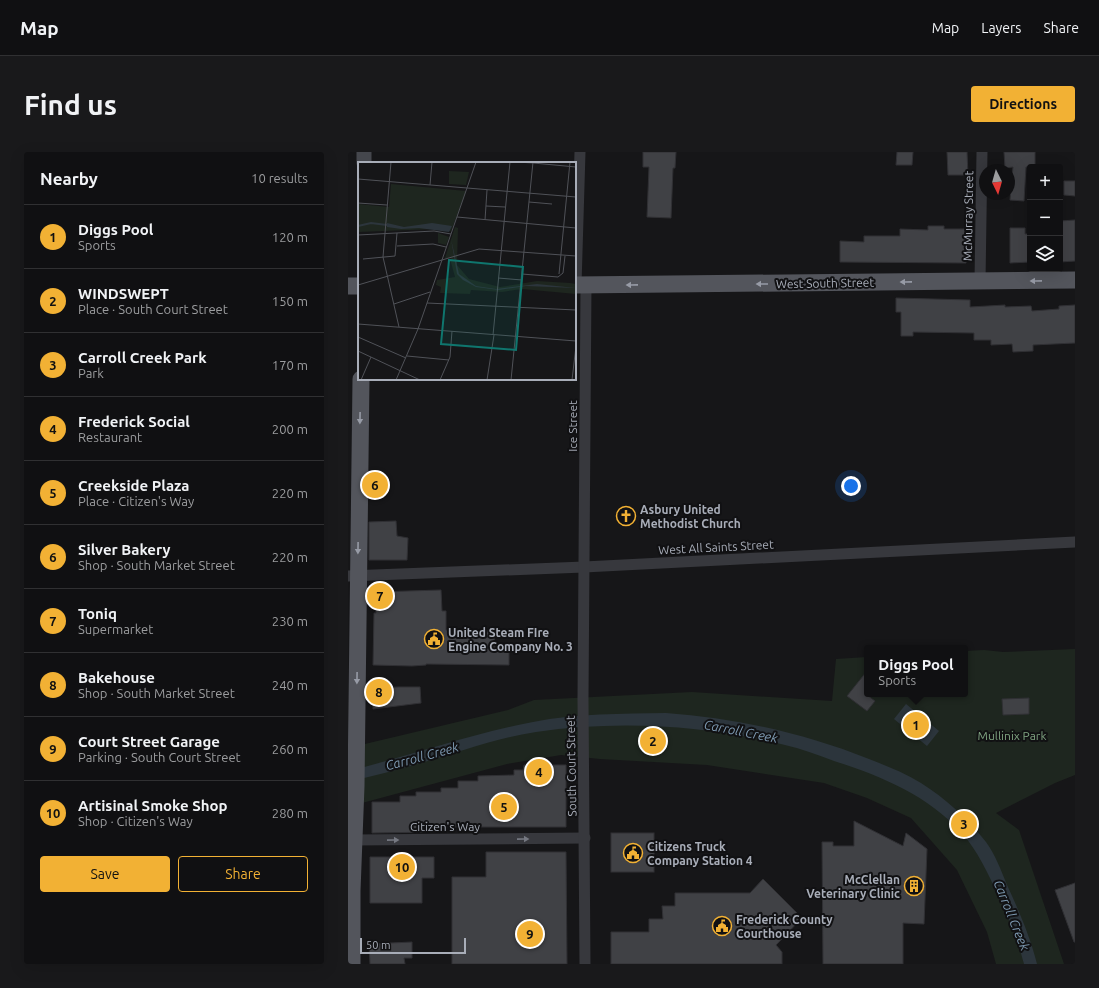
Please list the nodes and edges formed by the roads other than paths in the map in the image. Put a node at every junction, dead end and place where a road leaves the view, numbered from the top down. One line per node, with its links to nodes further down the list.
1 (580, 152): 5 (street, Ice Street)
2 (982, 152): 4 (street, McMurray Street)
3 (1075, 280): 4 (main road, West South Street, one-way to 4)
4 (980, 281): 5 (main road, West South Street, one-way to 5)
5 (579, 285): 8 (street, Ice Street)
6 (361, 380): 9 (main road, one-way to 9)
7 (1075, 542): 8 (street, West All Saints Street)
8 (584, 567): 9 (street, West All Saints Street); 10 (street, South Court Street)
9 (353, 576): 11 (main road, one-way to 11)
10 (585, 838): 11 (street, Citizen's Way, one-way to 10); 14 (street, South Court Street)
11 (354, 840): 12 (main road)
12 (350, 891): 13 (main road)
13 (352, 964)
14 (585, 964)

